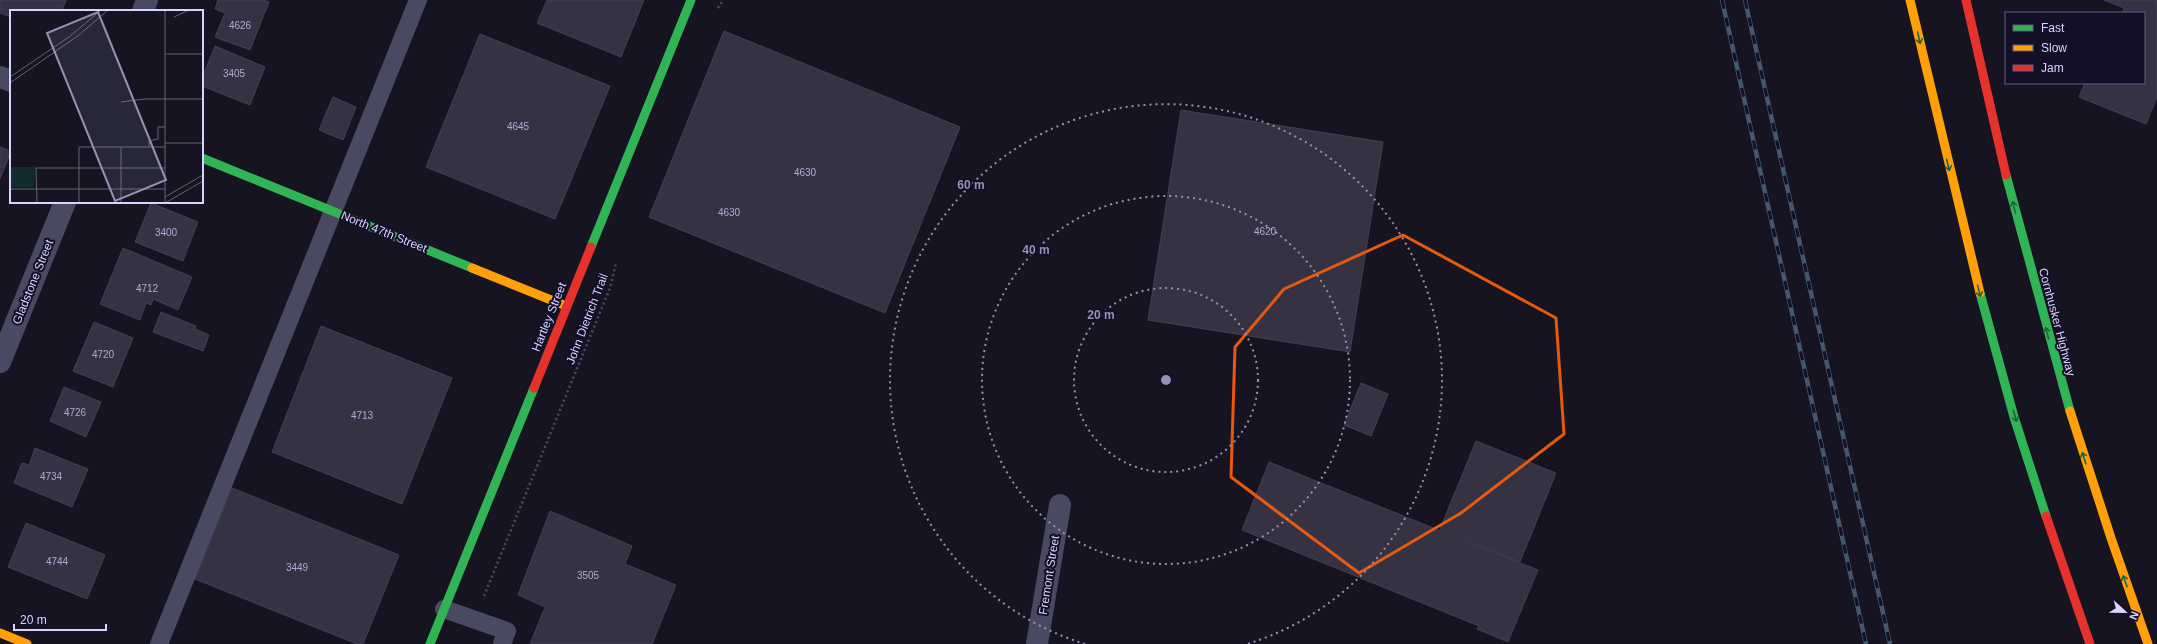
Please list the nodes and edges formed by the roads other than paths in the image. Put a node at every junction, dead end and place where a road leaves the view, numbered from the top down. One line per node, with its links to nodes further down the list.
1 (147, 0): 6 (street)
2 (418, 0): 11 (lane)
3 (691, 0): 12 (main road, Hartley Street)
4 (1910, 0): 22 (main road, one-way to 22)
5 (1966, 0): 23 (main road, Cornhusker Highway, one-way to 5)
6 (143, 10)
7 (0, 77): 8 (street)
8 (10, 81)
9 (203, 158): 11 (main road, North 47th Street)
10 (65, 203): 13 (street, Gladstone Street)
11 (333, 211): 12 (main road, North 47th Street); 18 (lane)
12 (566, 306): 15 (main road, Hartley Street)
13 (0, 362)
14 (1060, 505): 21 (street, Fremont Street)
15 (444, 610): 19 (main road, Hartley Street); 20 (lane)
16 (0, 633): 17 (main road)
17 (27, 644)
18 (159, 644)
19 (430, 644)
20 (502, 644)
21 (1037, 644)
22 (2090, 644)
23 (2148, 644)

